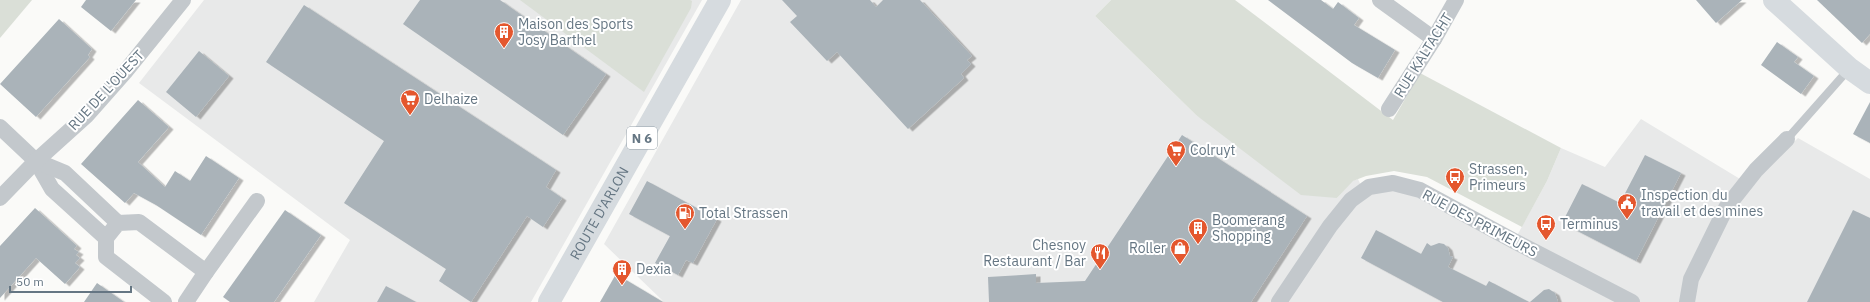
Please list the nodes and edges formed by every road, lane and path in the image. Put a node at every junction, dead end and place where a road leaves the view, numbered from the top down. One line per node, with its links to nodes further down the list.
1 (184, 0): 12 (street, RUE DE L'OUEST)
2 (720, 0): 20 (main road, ROUTE D'ARLON / N 6)
3 (1380, 0): 6 (street)
4 (1456, 0): 6 (street, RUE KALTACHT)
5 (1774, 0): 7 (main road)
6 (1434, 39): 9 (street, RUE KALTACHT)
7 (1849, 68): 8 (main road); 11 (lane)
8 (1870, 83)
9 (1389, 109)
10 (0, 127): 12 (street)
11 (1787, 138): 23 (street)
12 (36, 161): 13 (street, RUE DE L'OUEST); 15 (street); 16 (street)
13 (0, 198)
14 (257, 201): 17 (street)
15 (118, 223): 16 (street); 17 (street)
16 (106, 238): 18 (street)
17 (206, 272): 19 (street)
18 (164, 302)
19 (186, 302)
20 (549, 302)
21 (1278, 302): 22 (street, RUE DES PRIMEURS)
22 (1632, 302)
23 (1687, 302)

